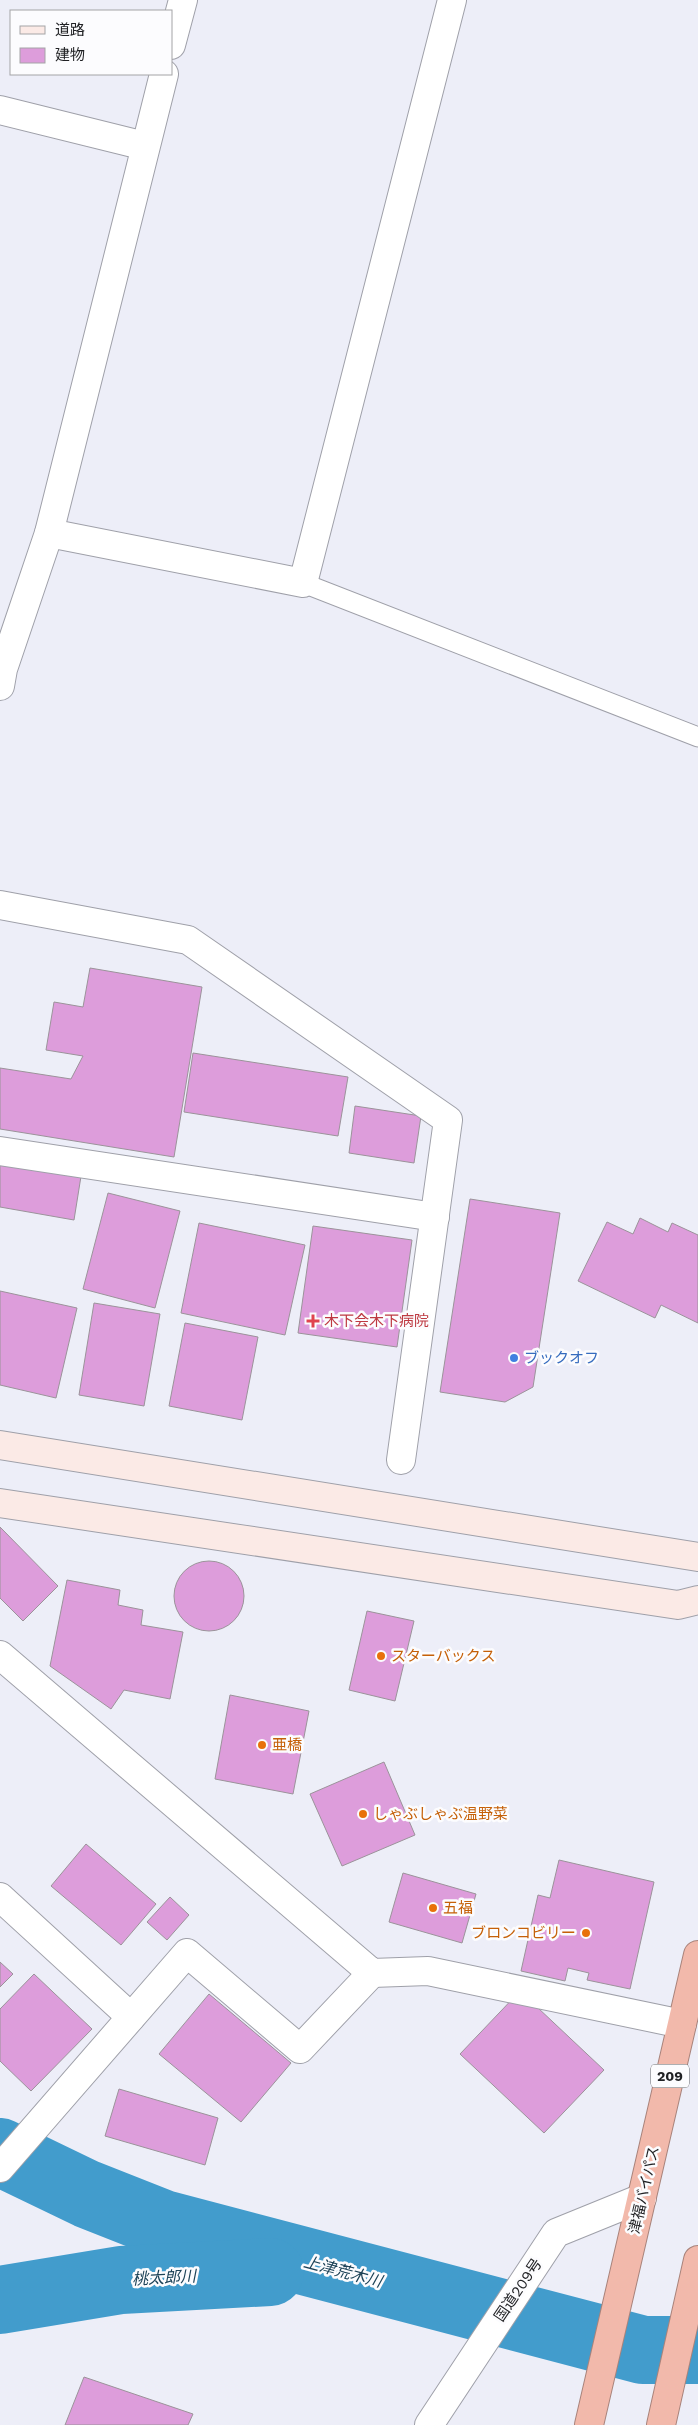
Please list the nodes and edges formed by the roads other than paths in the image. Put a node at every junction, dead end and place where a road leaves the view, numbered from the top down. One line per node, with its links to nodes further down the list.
1 (183, 0): 3 (street)
2 (452, 0): 8 (street)
3 (172, 42)
4 (164, 75): 6 (street)
5 (0, 110): 6 (street)
6 (145, 146): 7 (street)
7 (49, 533): 8 (street); 9 (street)
8 (302, 583): 10 (lane)
9 (0, 686)
10 (698, 737)
11 (0, 905): 13 (street)
12 (0, 1151): 13 (street)
13 (435, 1217): 15 (street)
14 (0, 1445): 17 (street)
15 (401, 1460)
16 (0, 1504): 18 (street)
17 (698, 1557)
18 (698, 1600)
19 (0, 1655): 22 (street)
20 (0, 1897): 23 (street)
21 (698, 1955): 24 (highway, 津福バイパス / 209)
22 (372, 1973): 23 (street); 24 (street)
23 (131, 2017): 25 (street)
24 (682, 2024): 26 (highway, 津福バイパス / 209)
25 (0, 2168)
26 (642, 2198): 28 (street, 国道209号); 29 (highway, 津福バイパス / 209)
27 (698, 2260): 30 (highway)
28 (429, 2425)
29 (590, 2425)
30 (661, 2425)

